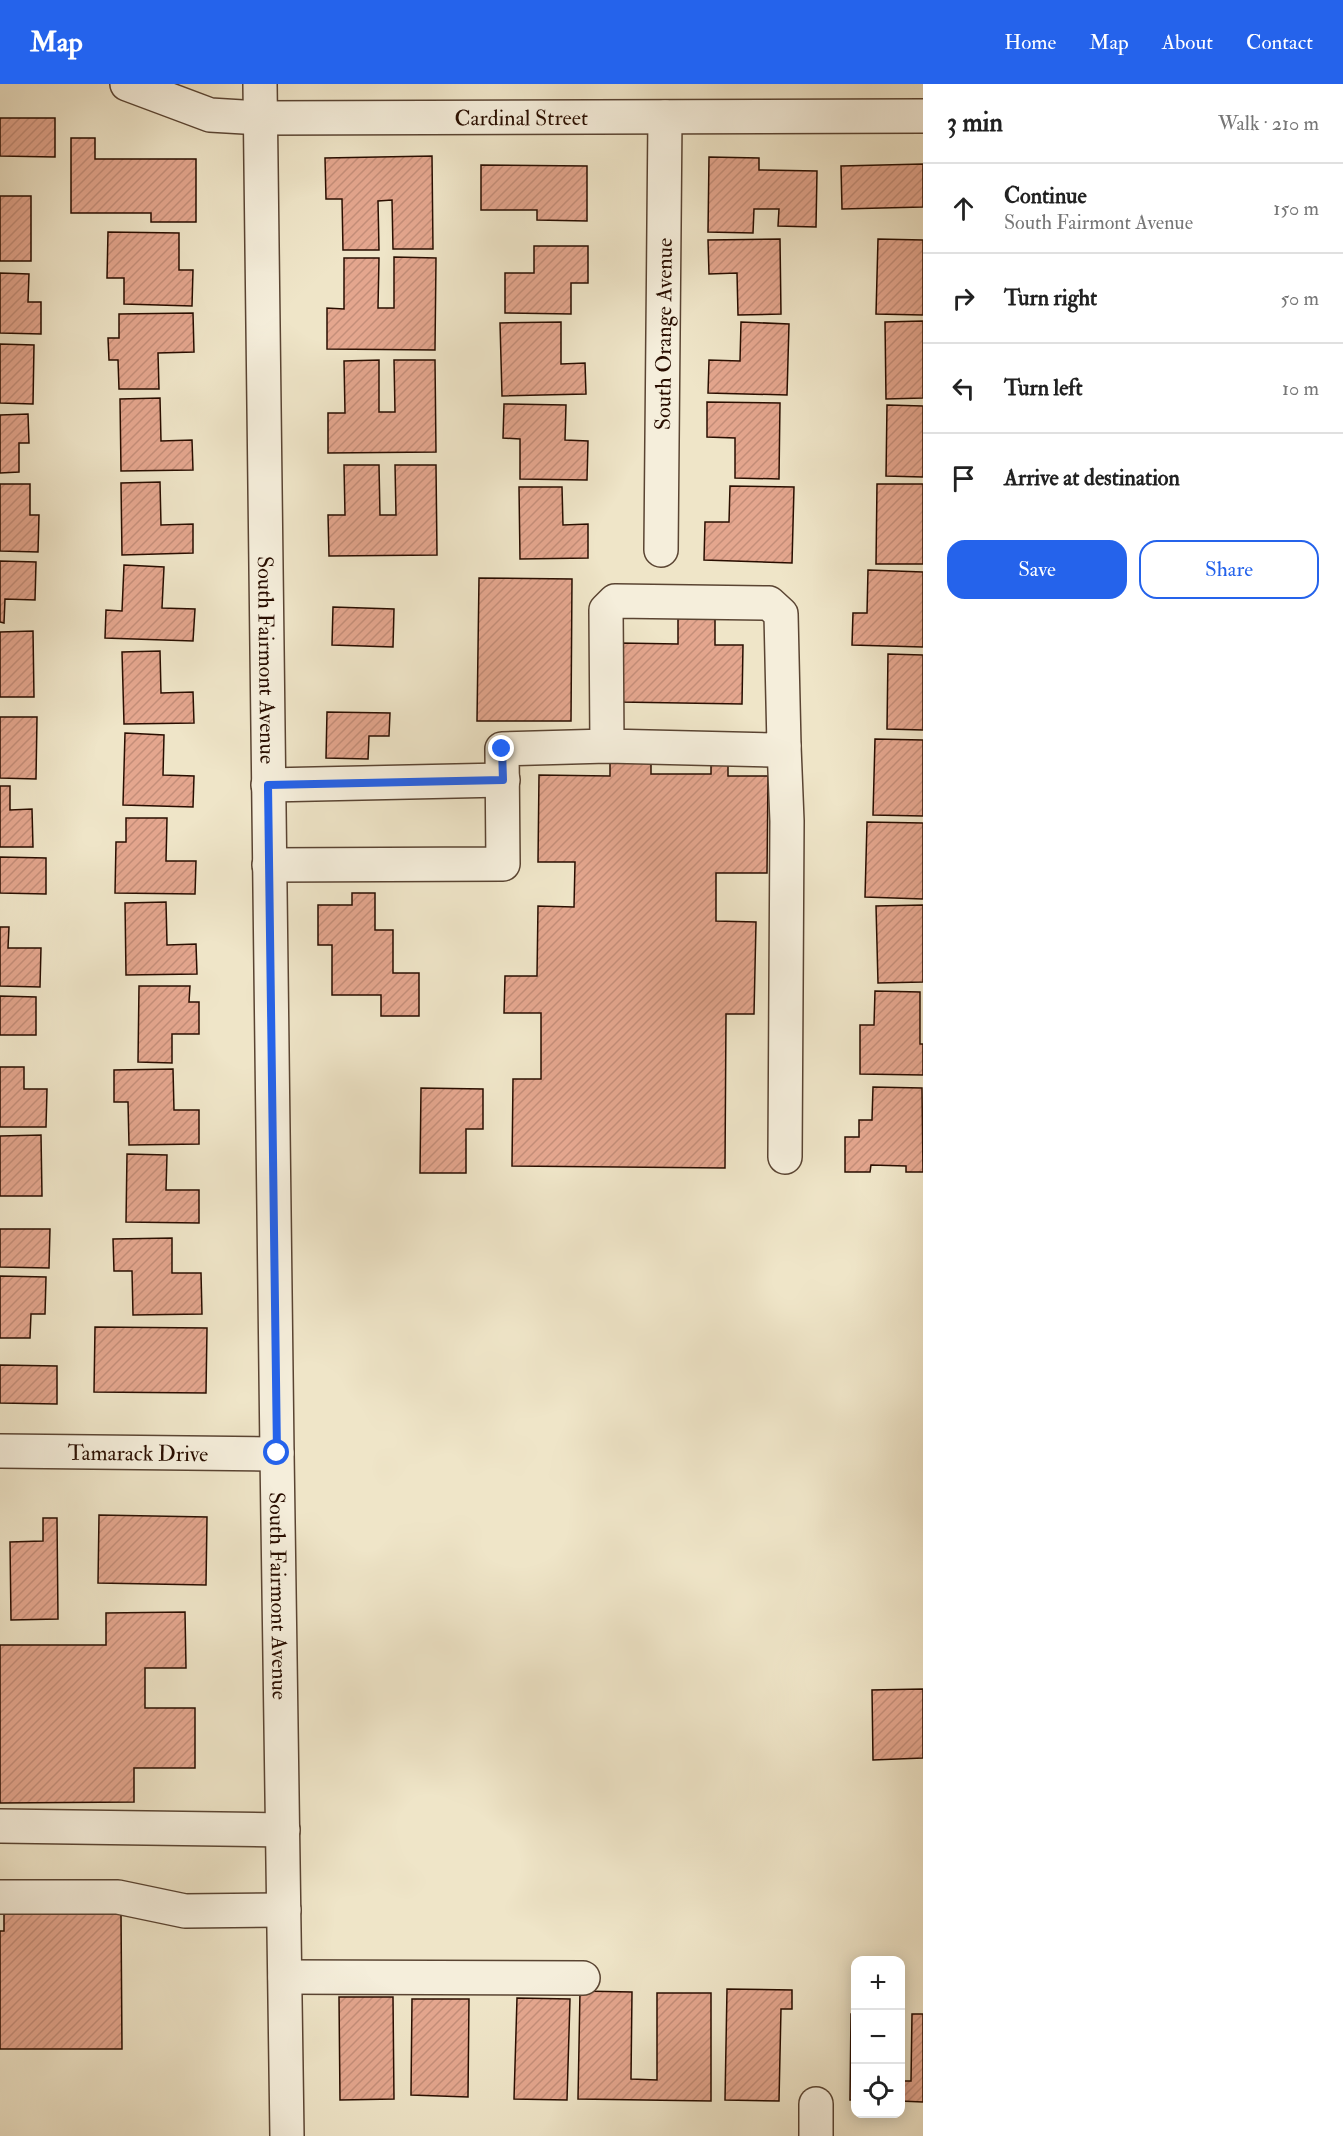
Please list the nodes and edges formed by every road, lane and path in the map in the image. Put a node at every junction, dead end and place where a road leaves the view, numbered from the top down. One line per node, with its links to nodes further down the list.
1 (127, 84): 5 (street, Cardinal Street)
2 (260, 84): 5 (street, South Fairmont Avenue)
3 (923, 116): 4 (street, Cardinal Street)
4 (665, 117): 5 (street, Cardinal Street); 6 (street, South Orange Avenue)
5 (260, 118): 10 (street, South Fairmont Avenue)
6 (661, 550)
7 (784, 746): 8 (street); 8 (street); 12 (street)
8 (607, 747): 9 (street)
9 (503, 780): 10 (street); 11 (street)
10 (268, 785): 11 (street, South Fairmont Avenue)
11 (269, 865): 14 (street, South Fairmont Avenue)
12 (785, 1157)
13 (0, 1452): 14 (street, Tamarack Drive)
14 (277, 1453): 16 (street, South Fairmont Avenue)
15 (0, 1826): 16 (street)
16 (283, 1830): 18 (street, South Fairmont Avenue)
17 (0, 1897): 18 (street)
18 (284, 1910): 19 (street, South Fairmont Avenue)
19 (285, 1977): 20 (street); 21 (street, South Fairmont Avenue)
20 (583, 1978)
21 (287, 2136)

